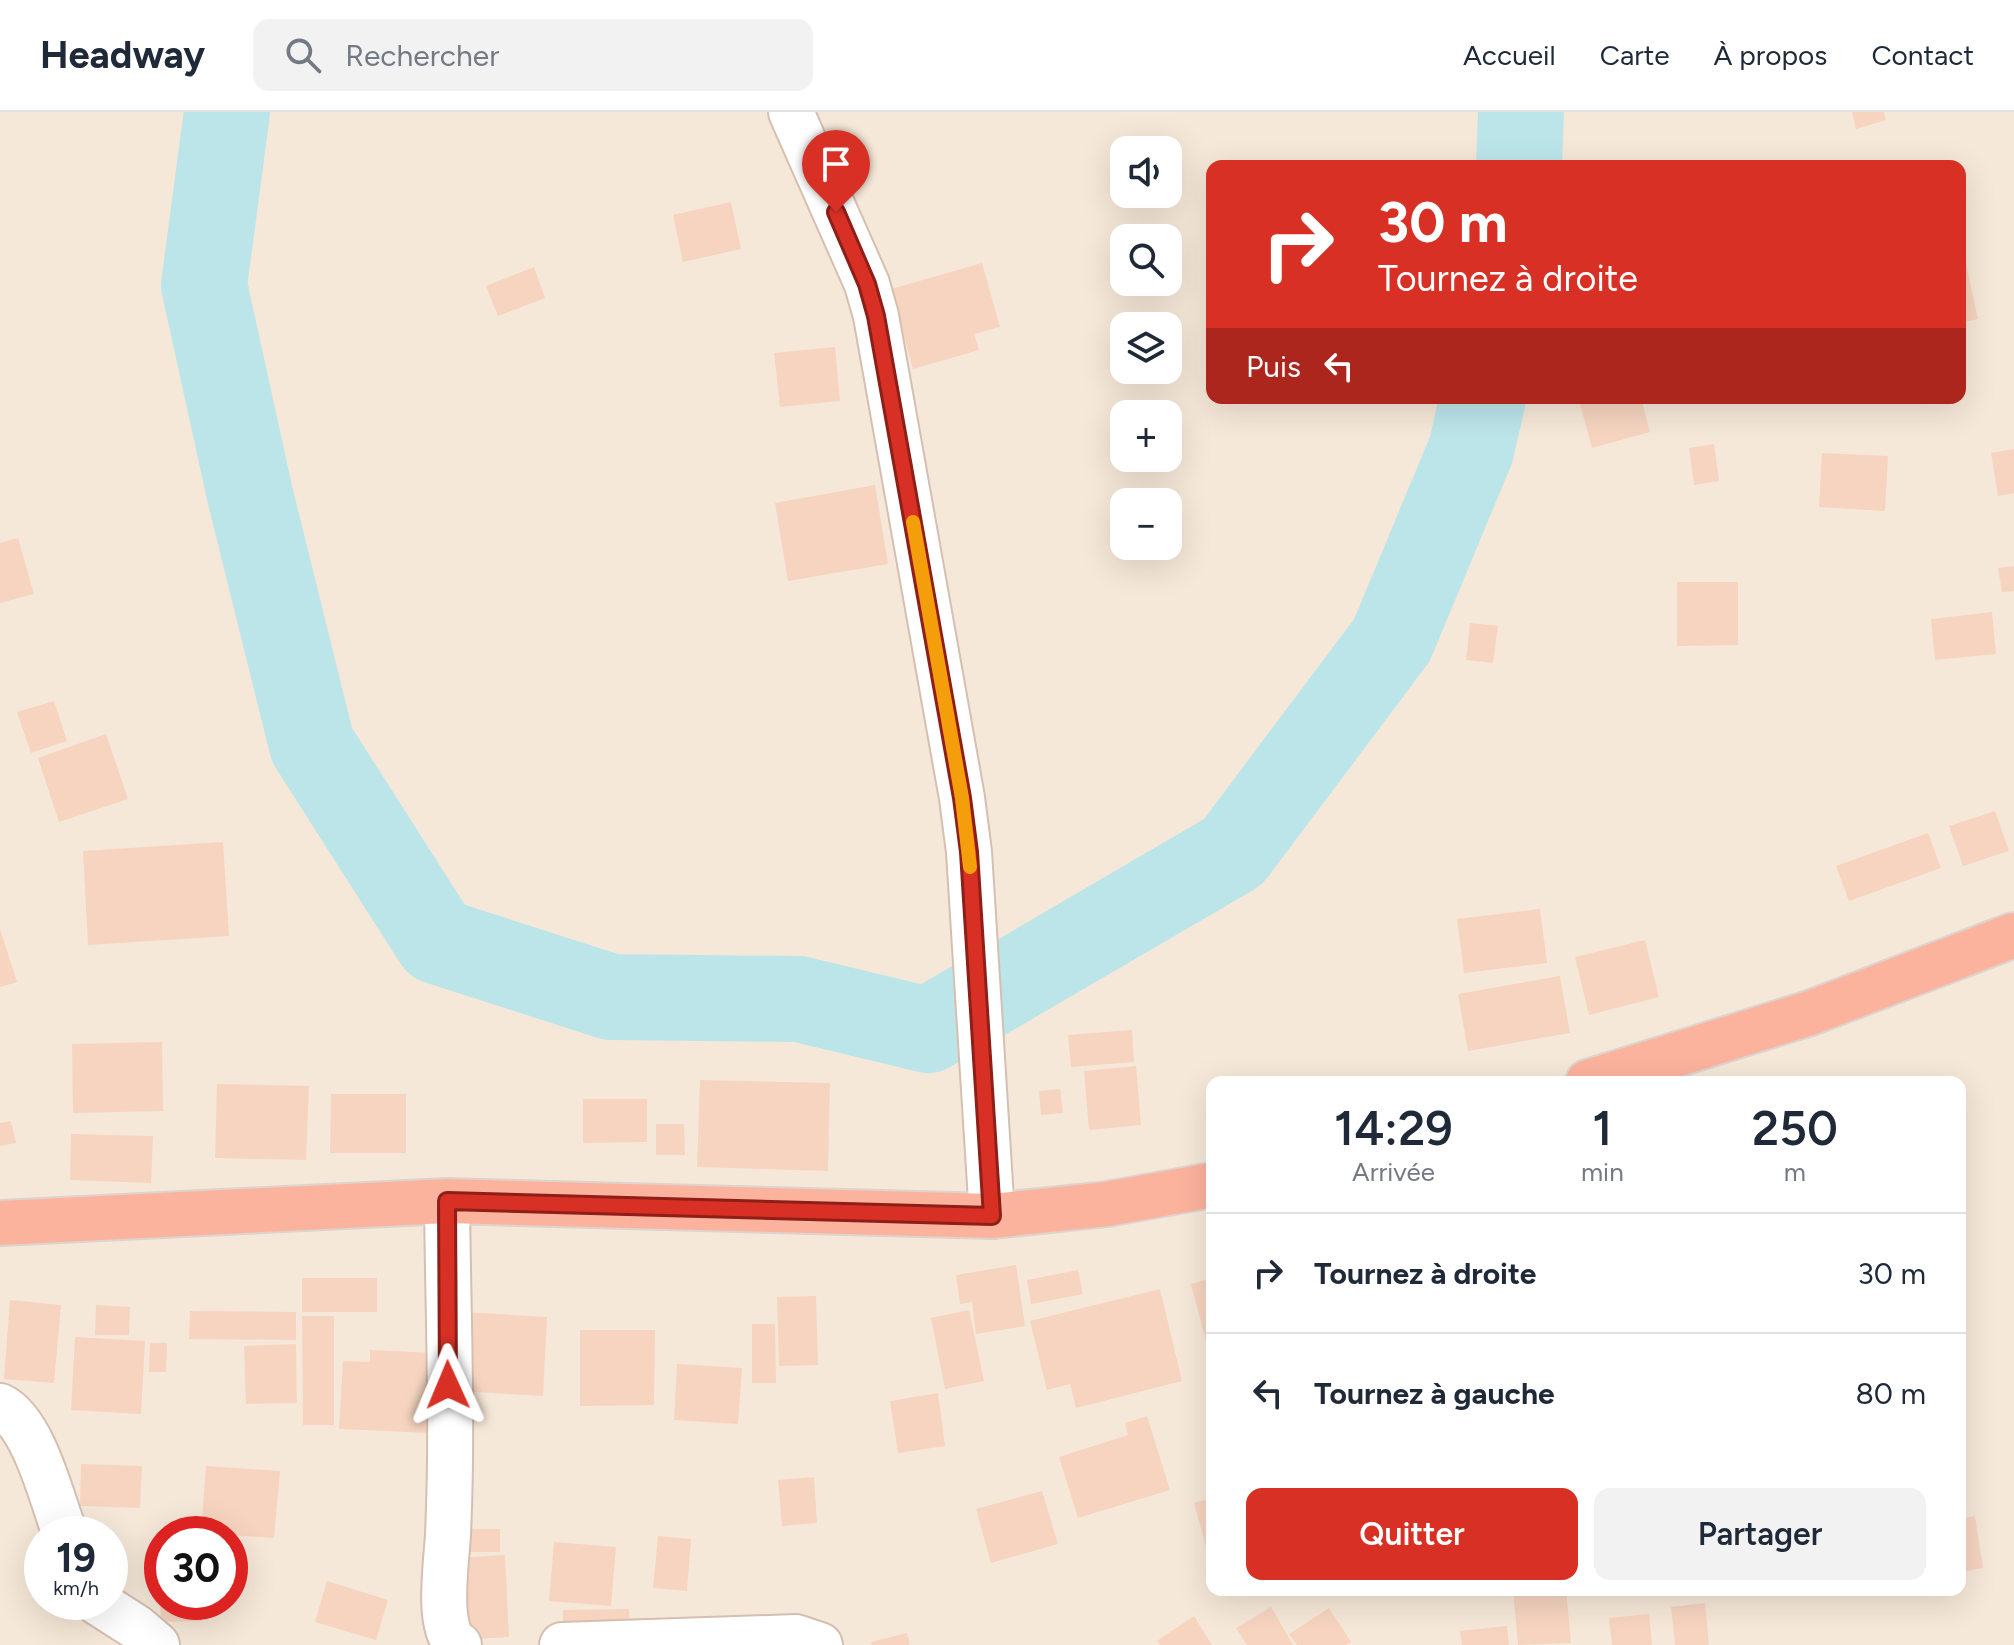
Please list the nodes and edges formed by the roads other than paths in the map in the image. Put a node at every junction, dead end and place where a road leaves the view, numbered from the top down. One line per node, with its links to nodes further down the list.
1 (791, 112): 6 (street)
2 (2014, 935): 3 (highway)
3 (1607, 1076)
4 (1206, 1186): 6 (highway)
5 (447, 1201): 6 (highway); 7 (highway); 12 (street)
6 (992, 1216)
7 (0, 1223)
8 (0, 1406): 9 (street)
9 (58, 1516)
10 (125, 1620): 11 (street)
11 (157, 1645)
12 (459, 1645)
13 (562, 1645): 14 (street)
14 (820, 1645)

